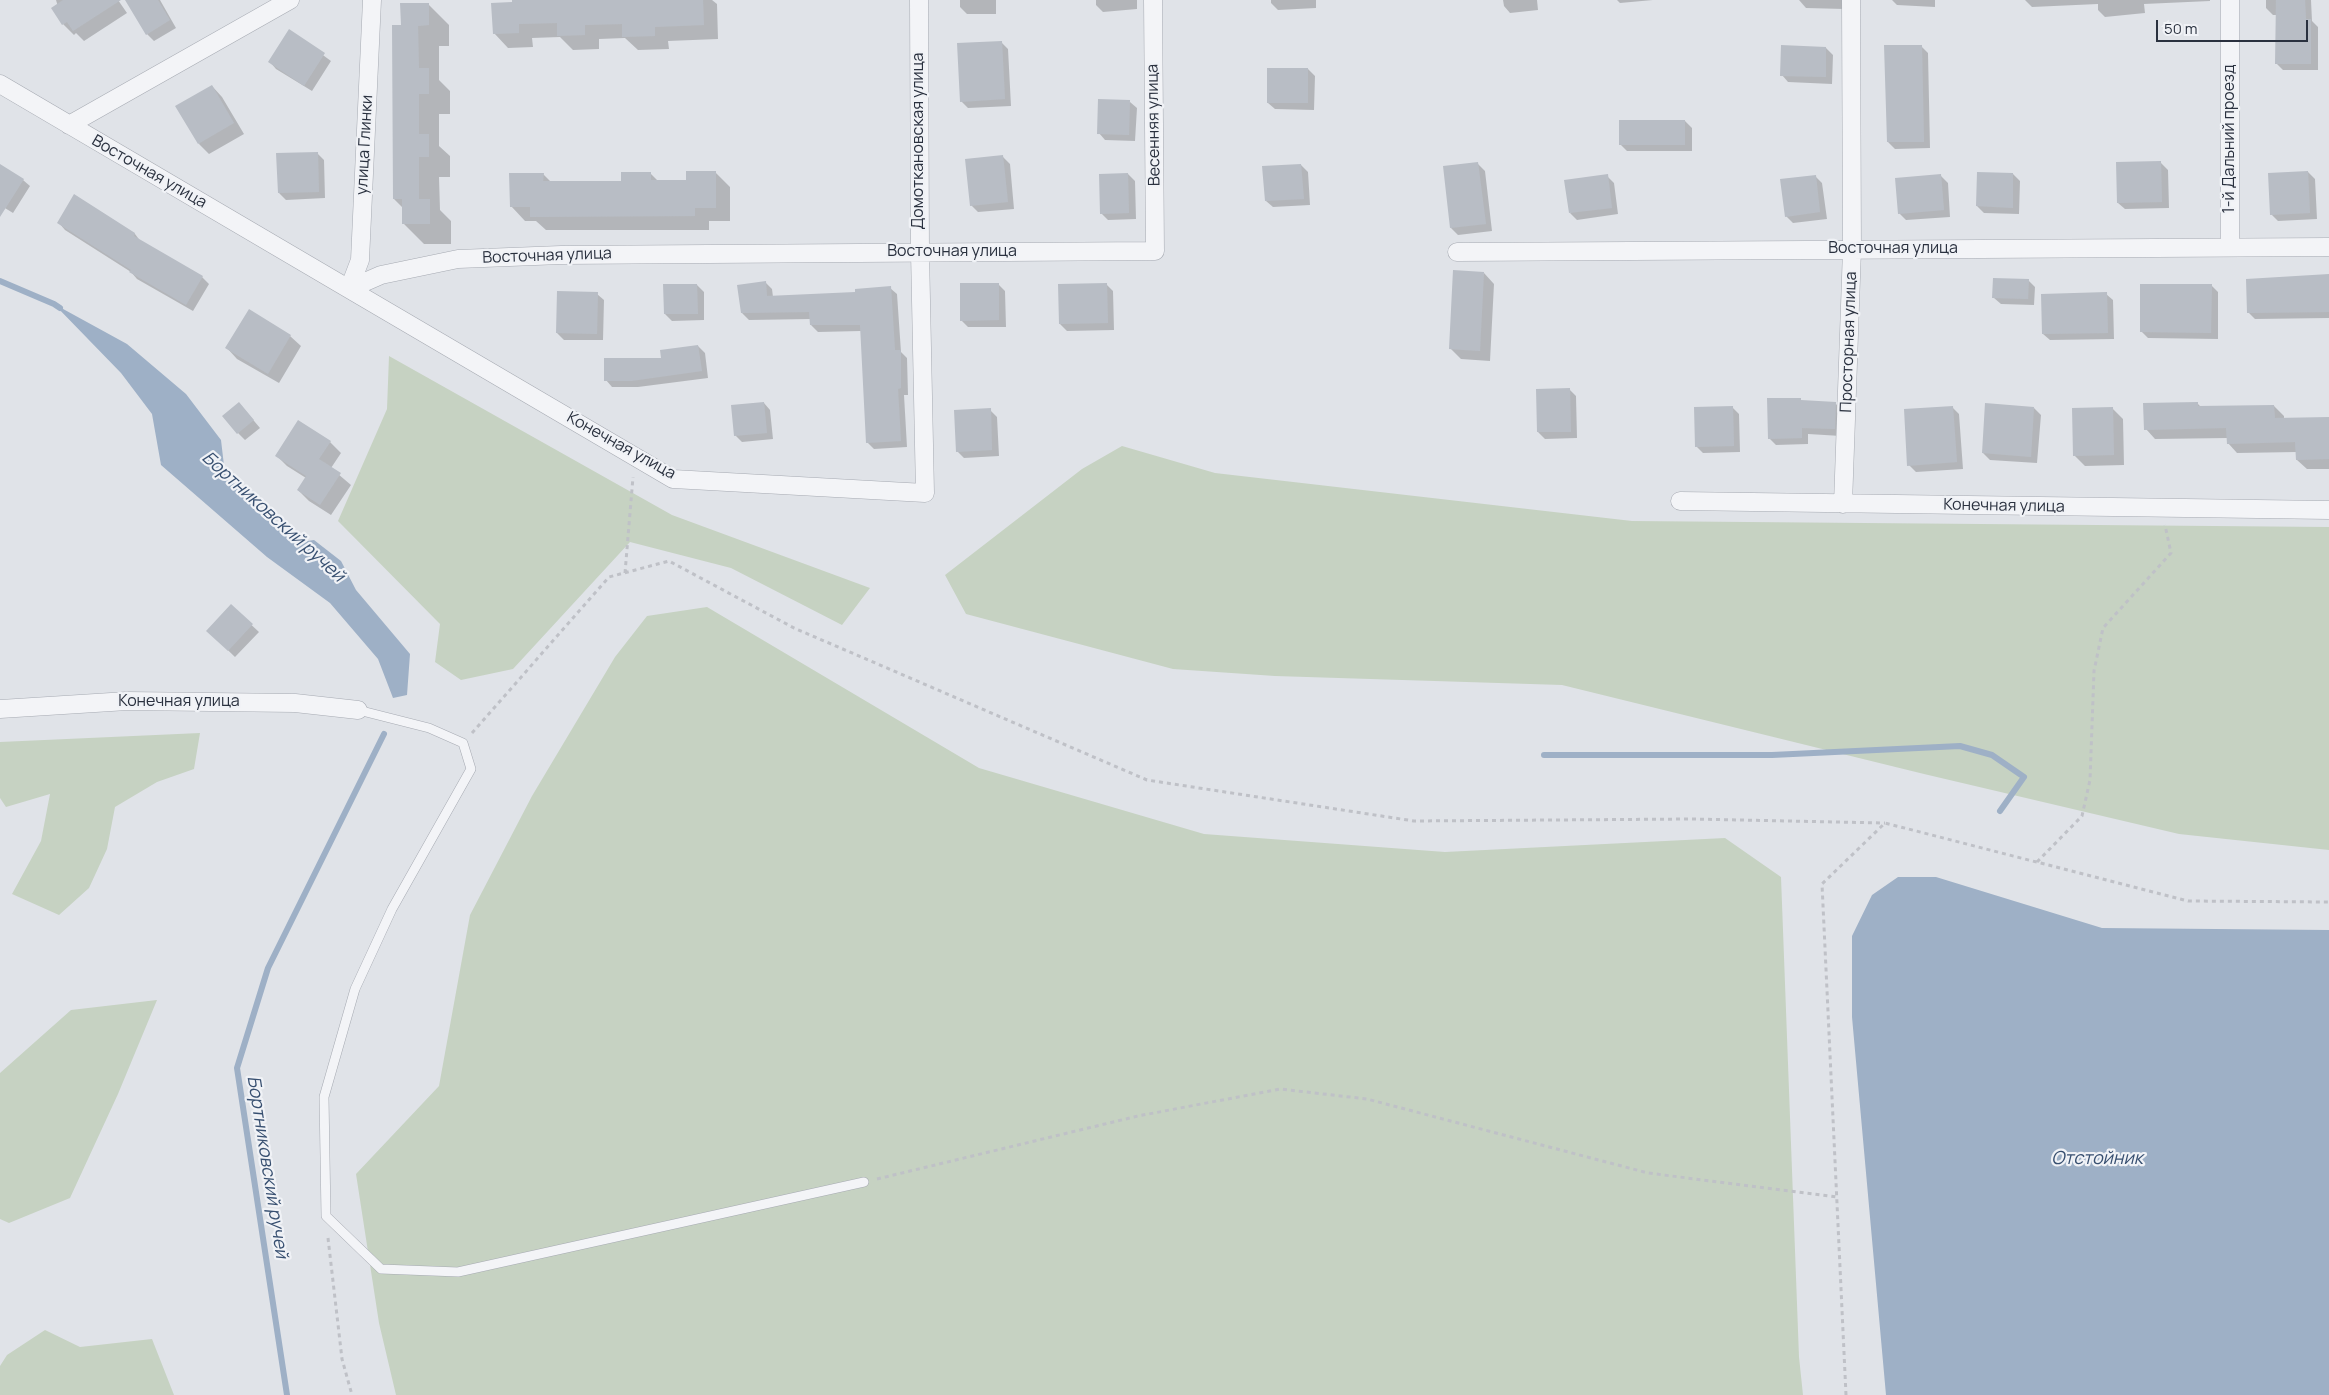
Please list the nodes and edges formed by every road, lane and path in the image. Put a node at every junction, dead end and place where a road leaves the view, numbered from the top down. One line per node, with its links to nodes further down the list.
1 (290, 0): 8 (street)
2 (372, 0): 15 (street, улица Глинки)
3 (919, 0): 13 (street, Домоткановская улица)
4 (1153, 0): 12 (street, Весенняя улица)
5 (1851, 0): 11 (street, Просторная улица)
6 (2230, 0): 9 (street, 1-й Дальний проезд)
7 (0, 84): 8 (street, Восточная улица)
8 (69, 125): 15 (street, Восточная улица)
9 (2230, 247): 10 (street, Восточная улица); 11 (street, Восточная улица)
10 (2329, 247)
11 (1852, 249): 14 (street, Восточная улица); 19 (street, Просторная улица)
12 (1155, 251): 13 (street, Восточная улица)
13 (920, 252): 15 (street, Восточная улица); 17 (street, Домоткановская улица)
14 (1457, 252)
15 (349, 289): 17 (street, Конечная улица)
16 (632, 480): 22 (path)
17 (925, 493)
18 (1680, 501): 19 (street, Конечная улица)
19 (1843, 504): 20 (street, Конечная улица)
20 (2162, 509): 21 (street, Конечная улица); 27 (path)
21 (2329, 510)
22 (625, 573): 25 (path); 26 (path)
23 (0, 708): 24 (street, Конечная улица)
24 (358, 710): 25 (lane)
25 (463, 743): 31 (lane)
26 (1885, 823): 27 (path); 30 (path)
27 (2037, 862): 28 (path)
28 (2329, 902)
29 (864, 1182): 30 (path); 31 (lane)
30 (1837, 1197): 33 (path)
31 (326, 1216): 32 (path)
32 (352, 1395)
33 (1846, 1395)

